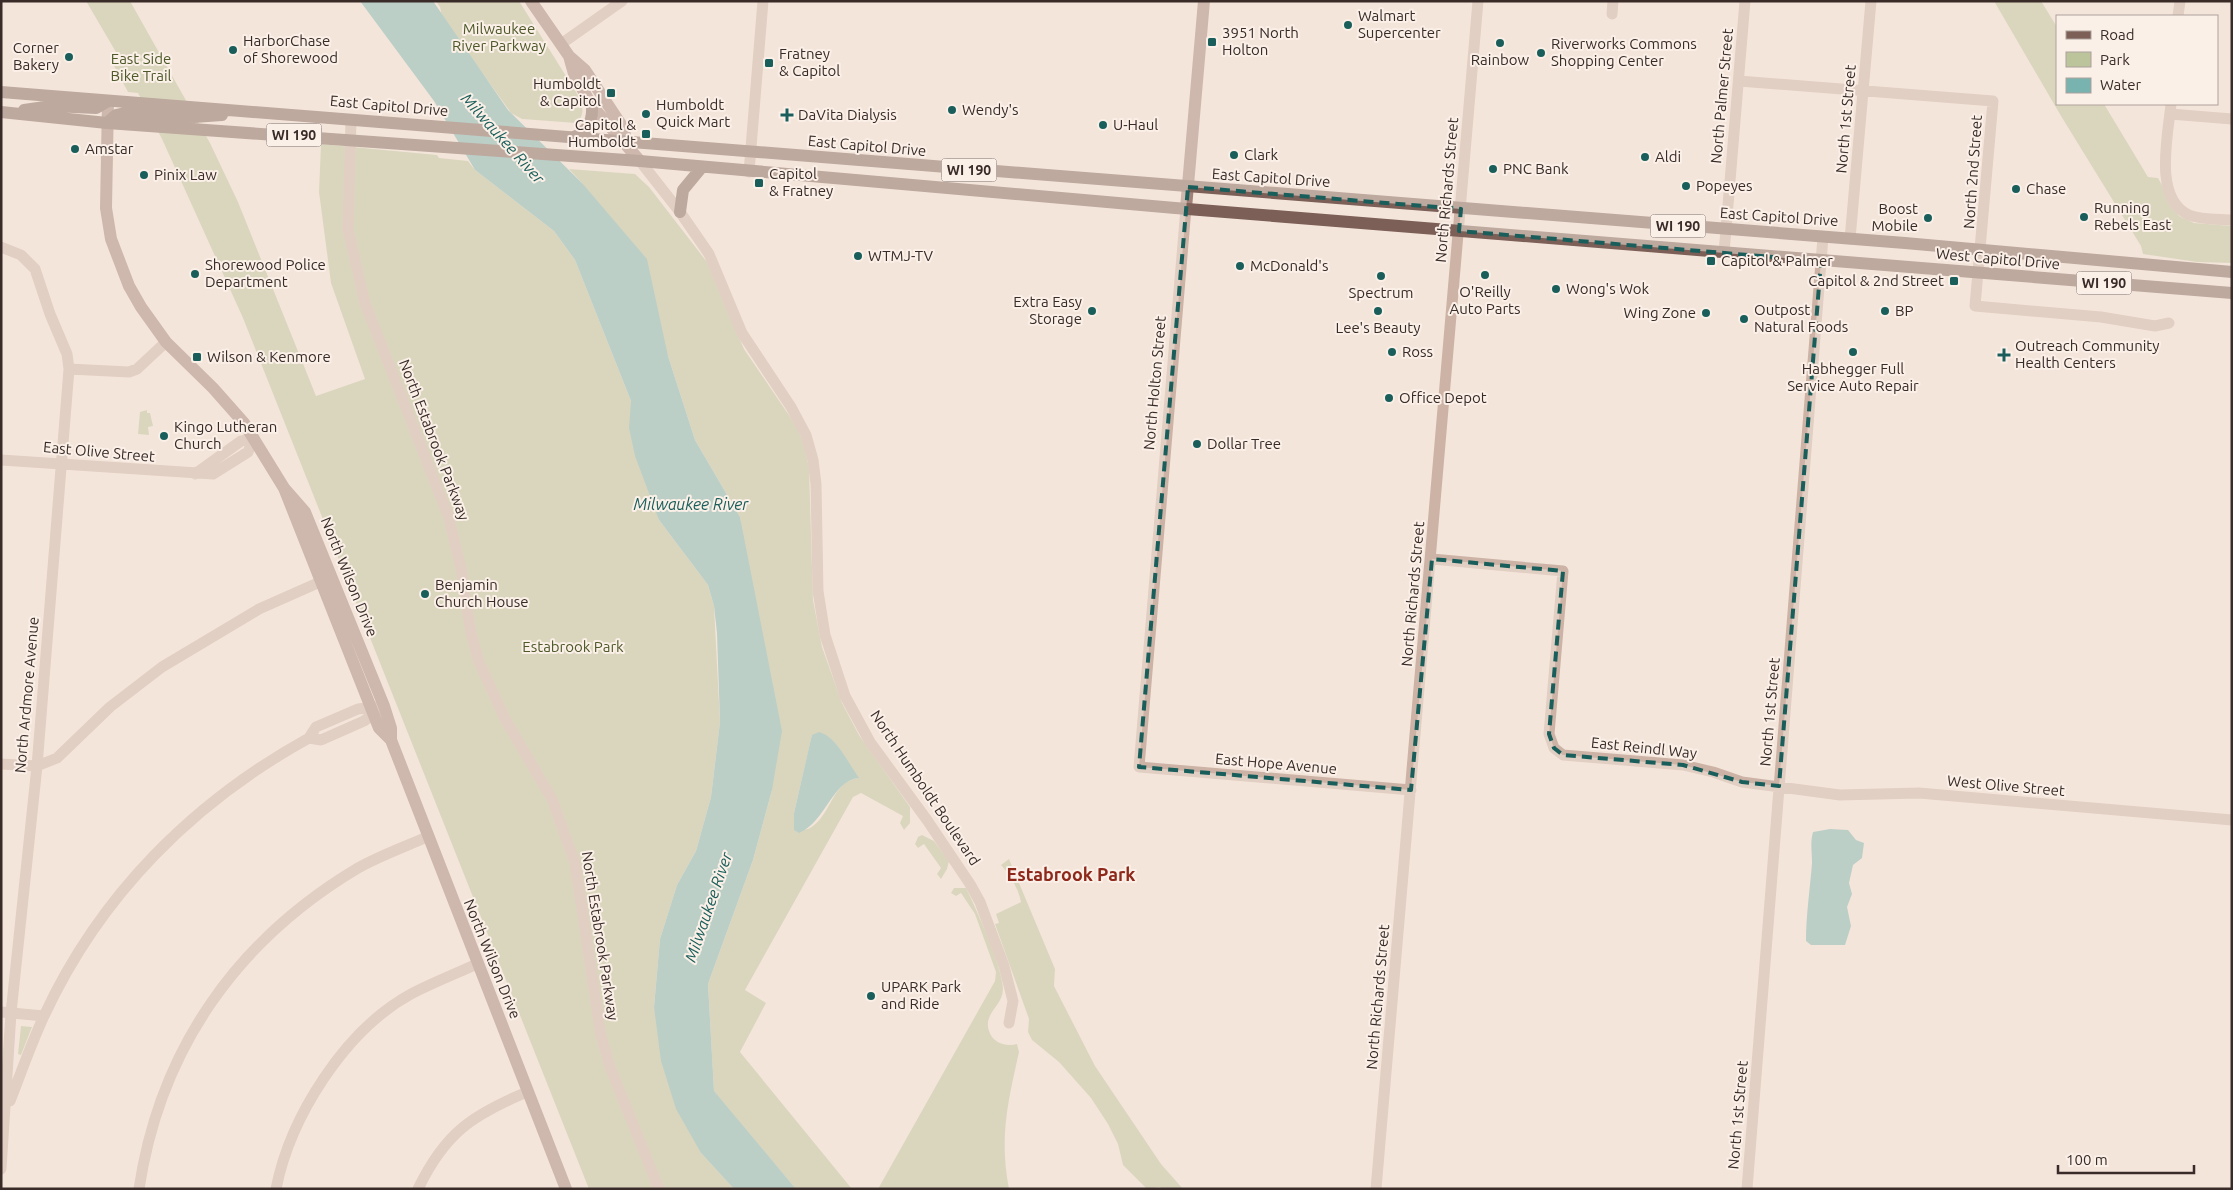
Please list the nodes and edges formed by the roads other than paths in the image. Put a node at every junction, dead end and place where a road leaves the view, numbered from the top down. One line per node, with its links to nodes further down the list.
1 (532, 1): 12 (street, North Humboldt Boulevard)
2 (622, 1): 12 (street)
3 (763, 1): 30 (street)
4 (1204, 1): 34 (street, North Holton Street)
5 (1478, 1): 36 (street, North Richards Street)
6 (1613, 1): 10 (street)
7 (1745, 1): 14 (street, North Palmer Street)
8 (1871, 1): 15 (street, North 1st Street)
9 (2180, 1): 11 (street)
10 (1612, 14)
11 (2178, 15)
12 (560, 44): 13 (street, North Humboldt Boulevard)
13 (569, 56): 19 (street, North Humboldt Boulevard); 29 (street, North Humboldt Boulevard)
14 (1738, 81): 15 (street); 39 (street, North Palmer Street)
15 (1863, 91): 42 (street, North 1st Street); 44 (street, North 2nd Street)
16 (7, 93): 17 (main road); 18 (main road, East Capitol Drive / WI 190)
17 (1, 101)
18 (108, 101): 21 (main road); 22 (main road, East Capitol Drive / WI 190); 25 (street, North Wilson Drive)
19 (592, 106): 27 (main road); 29 (street, North Humboldt Boulevard)
20 (2170, 109): 23 (street); 38 (street)
21 (6, 112): 25 (main road, WI 190)
22 (251, 112): 24 (main road, East Capitol Drive / WI 190); 25 (main road); 26 (main road)
23 (2232, 119)
24 (351, 120): 27 (main road, East Capitol Drive / WI 190); 28 (street, North Estabrook Parkway)
25 (107, 122): 26 (main road, WI 190); 53 (street, North Wilson Drive)
26 (205, 129): 28 (main road, WI 190)
27 (572, 138): 29 (main road, East Capitol Drive / WI 190)
28 (349, 139): 31 (main road, WI 190); 79 (street, North Estabrook Parkway)
29 (626, 142): 30 (main road, East Capitol Drive / WI 190); 31 (street, North Humboldt Boulevard)
30 (750, 153): 33 (street); 34 (main road, East Capitol Drive / WI 190)
31 (640, 161): 32 (main road, WI 190); 37 (street, North Humboldt Boulevard)
32 (702, 168): 33 (main road, WI 190); 37 (main road)
33 (749, 172): 35 (main road, WI 190)
34 (1188, 187): 35 (street, North Holton Street); 36 (main road, East Capitol Drive / WI 190)
35 (1186, 208): 40 (main road, WI 190); 63 (street, North Holton Street)
36 (1461, 209): 39 (main road, East Capitol Drive / WI 190); 40 (street, North Richards Street)
37 (680, 212): 71 (street, North Humboldt Boulevard)
38 (2232, 220)
39 (1726, 229): 41 (main road, East Capitol Drive / WI 190); 45 (street, North Palmer Street)
40 (1459, 231): 45 (main road, WI 190); 58 (street, North Richards Street)
41 (1823, 237): 42 (main road, East Capitol Drive / WI 190); 46 (street, North 1st Street)
42 (1850, 239): 44 (main road, West Capitol Drive / WI 190)
43 (2, 247): 54 (street, North Ardmore Avenue)
44 (1982, 250): 48 (main road, West Capitol Drive / WI 190); 50 (street, North 2nd Street)
45 (1724, 253): 46 (main road, WI 190)
46 (1821, 261): 50 (main road, West Capitol Drive / WI 190); 64 (street, North 1st Street)
47 (2232, 266): 48 (main road)
48 (2195, 268): 49 (main road, West Capitol Drive / WI 190)
49 (2232, 272)
50 (1978, 273): 51 (main road, West Capitol Drive / WI 190); 52 (street, North 2nd Street)
51 (2231, 293)
52 (2169, 323)
53 (166, 342): 54 (street); 55 (street, North Wilson Drive)
54 (70, 369): 57 (street, North Ardmore Avenue)
55 (254, 438): 57 (street, East Olive Street); 59 (street, North Wilson Drive)
56 (1, 460): 57 (street, East Olive Street)
57 (62, 464): 62 (street, North Ardmore Avenue)
58 (1432, 559): 64 (street, East Reindl Way); 65 (street, North Richards Street)
59 (326, 580): 60 (street, North Wilson Drive); 62 (street)
60 (376, 709): 67 (street, North Wilson Drive); 70 (street)
61 (1, 764): 62 (street)
62 (36, 766): 69 (street, North Ardmore Avenue)
63 (1139, 767): 65 (street, East Hope Avenue)
64 (1779, 786): 66 (street, West Olive Street); 81 (street, North 1st Street)
65 (1411, 790): 80 (street, North Richards Street)
66 (2232, 820)
67 (427, 837): 68 (street, North Wilson Drive); 75 (street)
68 (477, 964): 72 (street, North Wilson Drive); 76 (street)
69 (6, 1013): 70 (street); 73 (street, North Ardmore Avenue)
70 (44, 1016): 73 (street)
71 (1009, 1023)
72 (528, 1092): 77 (street); 78 (street, North Wilson Drive)
73 (6, 1112): 74 (street, North Ardmore Avenue)
74 (1, 1169)
75 (139, 1189)
76 (276, 1189)
77 (418, 1189)
78 (566, 1189)
79 (659, 1189)
80 (1376, 1189)
81 (1747, 1189)

